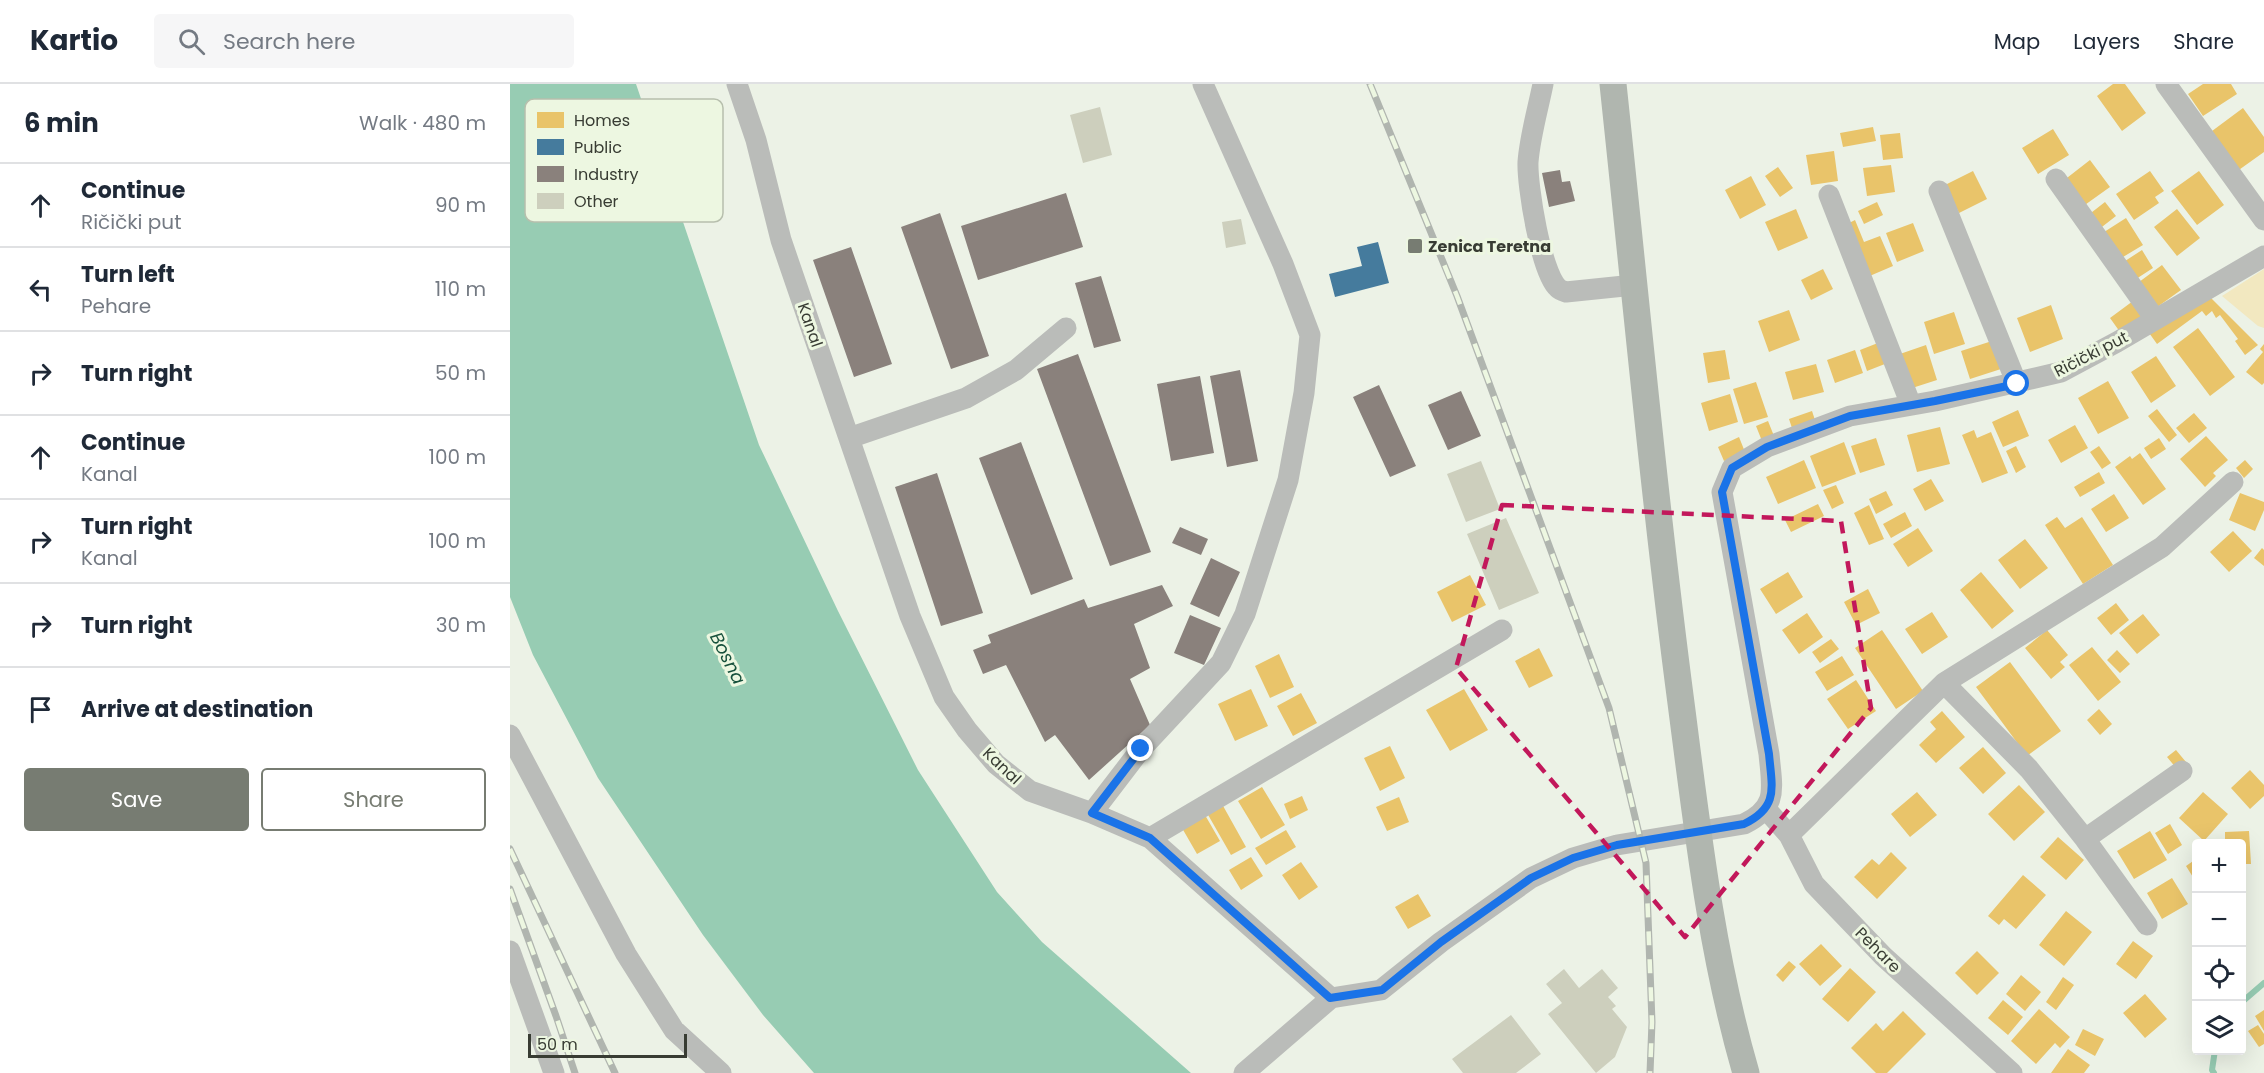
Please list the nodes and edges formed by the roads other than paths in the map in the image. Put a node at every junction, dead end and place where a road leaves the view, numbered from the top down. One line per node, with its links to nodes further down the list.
1 (737, 84): 16 (street, Kanal)
2 (1203, 84): 23 (street)
3 (1544, 84): 11 (street)
4 (1613, 84): 11 (main road)
5 (2166, 84): 9 (street)
6 (2056, 179): 12 (street)
7 (1939, 190): 14 (street)
8 (1829, 195): 15 (street)
9 (2264, 220)
10 (2264, 255): 12 (street, Ričički put)
11 (1634, 285): 34 (main road)
12 (2155, 320): 14 (street, Ričički put)
13 (1066, 328): 16 (street)
14 (2017, 384): 15 (street, Ričički put)
15 (1911, 405): 22 (street, Ričički put)
16 (849, 438): 23 (street, Kanal)
17 (2233, 482): 19 (street)
18 (1502, 630): 25 (street)
19 (1944, 683): 24 (street); 26 (street)
20 (510, 735): 32 (street)
21 (2182, 771): 26 (street)
22 (1766, 809): 24 (street, Pehare); 29 (street)
23 (1092, 813): 25 (street, Kanal)
24 (1789, 835): 30 (street, Pehare)
25 (1150, 838): 29 (street, Kanal)
26 (2085, 839): 27 (street)
27 (2147, 925)
28 (510, 951): 31 (street)
29 (1330, 998): 33 (street)
30 (2005, 1071)
31 (554, 1073)
32 (721, 1073)
33 (1244, 1073)
34 (1746, 1073)

